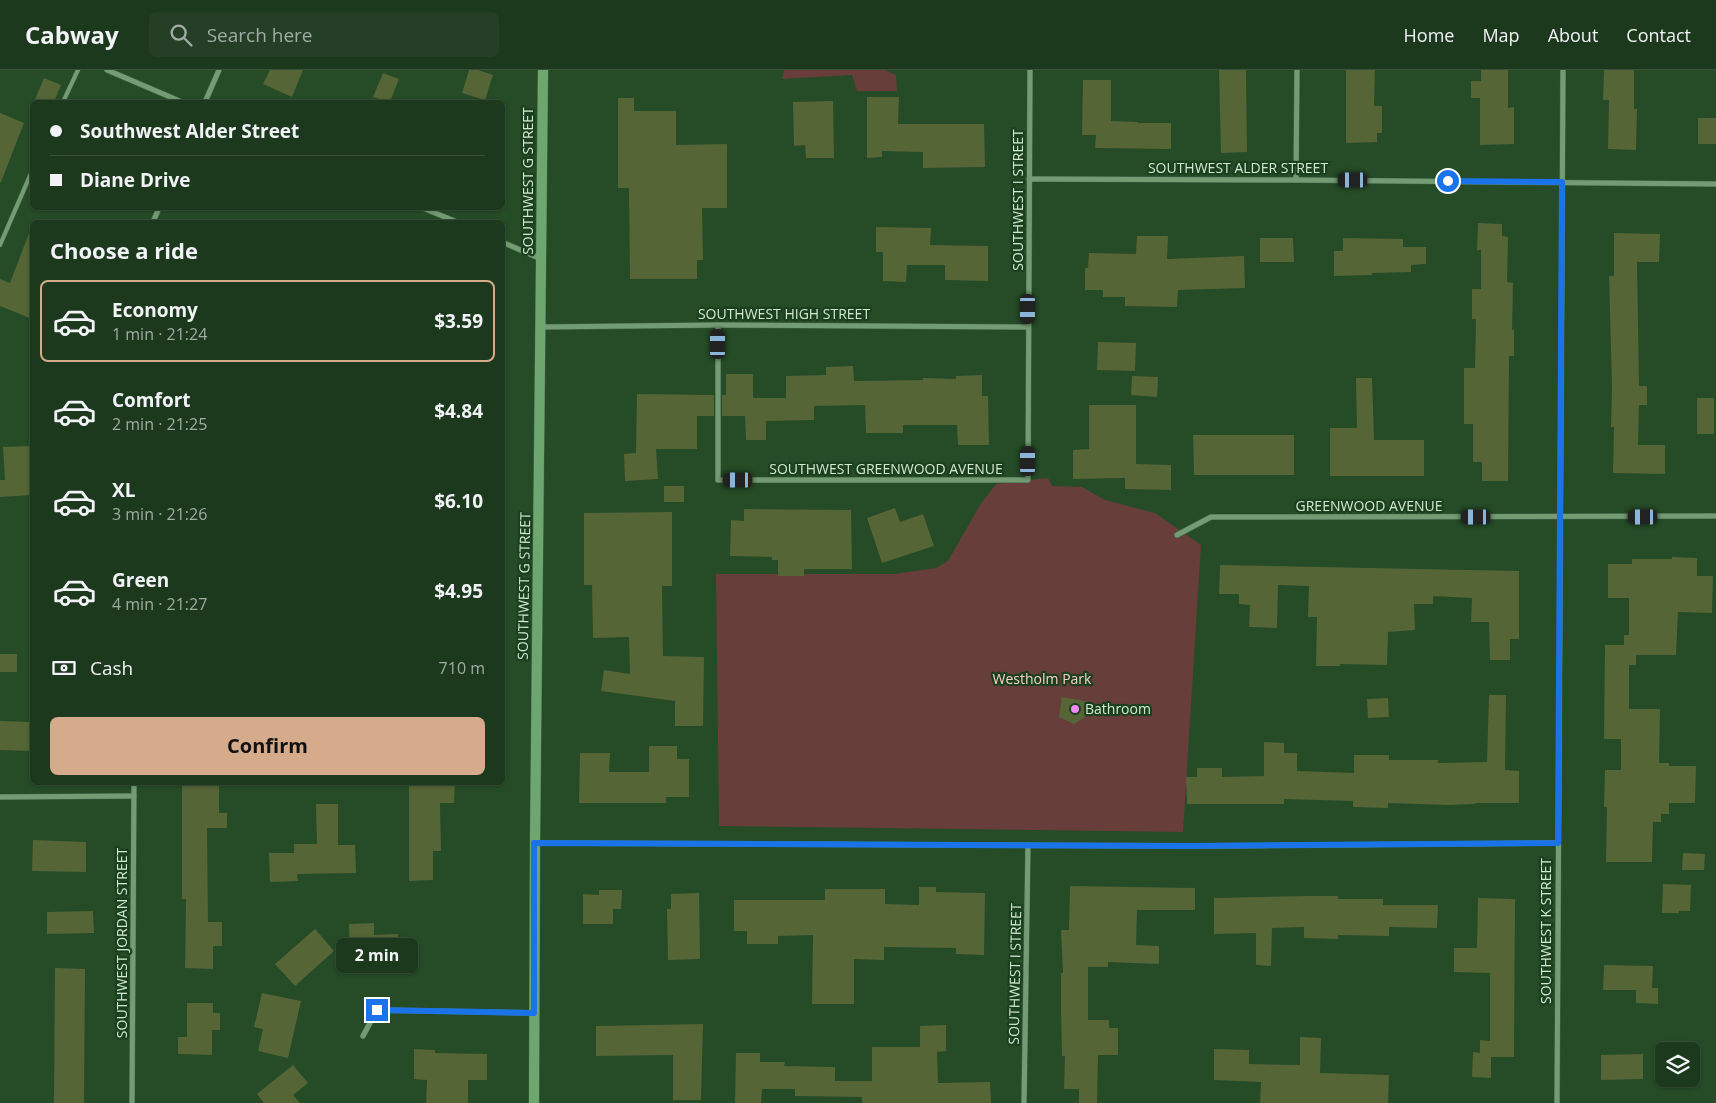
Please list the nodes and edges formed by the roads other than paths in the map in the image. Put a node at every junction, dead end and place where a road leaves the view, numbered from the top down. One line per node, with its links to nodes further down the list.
1 (78, 70): 8 (lane)
2 (107, 70): 9 (street)
3 (219, 70): 10 (street)
4 (543, 70): 22 (main road, SOUTHWEST G STREET)
5 (1030, 70): 12 (street, SOUTHWEST I STREET)
6 (1297, 70): 13 (street)
7 (1563, 70): 14 (street, SOUTHWEST K STREET)
8 (64, 100)
9 (177, 100)
10 (206, 100)
11 (30, 176): 21 (lane)
12 (1029, 179): 13 (street, SOUTHWEST ALDER STREET); 25 (street, SOUTHWEST I STREET)
13 (1296, 180): 14 (street, SOUTHWEST ALDER STREET)
14 (1562, 182): 15 (street, SOUTHWEST ALDER STREET); 28 (street, SOUTHWEST K STREET)
15 (1716, 184)
16 (428, 210): 17 (street)
17 (442, 216): 18 (street); 19 (street)
18 (440, 220)
19 (453, 220)
20 (505, 243): 22 (street)
21 (0, 245)
22 (541, 260): 24 (main road, SOUTHWEST G STREET)
23 (718, 325): 24 (street, SOUTHWEST HIGH STREET); 25 (street, SOUTHWEST HIGH STREET); 26 (street, SOUTHWEST GREENWOOD AVENUE)
24 (540, 327): 33 (main road, SOUTHWEST G STREET)
25 (1028, 327): 26 (street, SOUTHWEST I STREET)
26 (1028, 480)
27 (1716, 516): 28 (street, GREENWOOD AVENUE)
28 (1561, 517): 29 (street, GREENWOOD AVENUE); 34 (street, SOUTHWEST K STREET)
29 (1177, 535)
30 (134, 785): 31 (street, SOUTHWEST JORDAN STREET)
31 (134, 796): 32 (street); 38 (street, SOUTHWEST JORDAN STREET)
32 (0, 797)
33 (534, 843): 35 (street); 36 (main road, SOUTHWEST G STREET)
34 (1558, 843): 35 (street); 41 (street, SOUTHWEST K STREET)
35 (1028, 845): 40 (street, SOUTHWEST I STREET)
36 (534, 1013): 37 (street); 39 (main road, SOUTHWEST G STREET)
37 (363, 1036)
38 (132, 1103)
39 (534, 1103)
40 (1024, 1103)
41 (1557, 1103)

